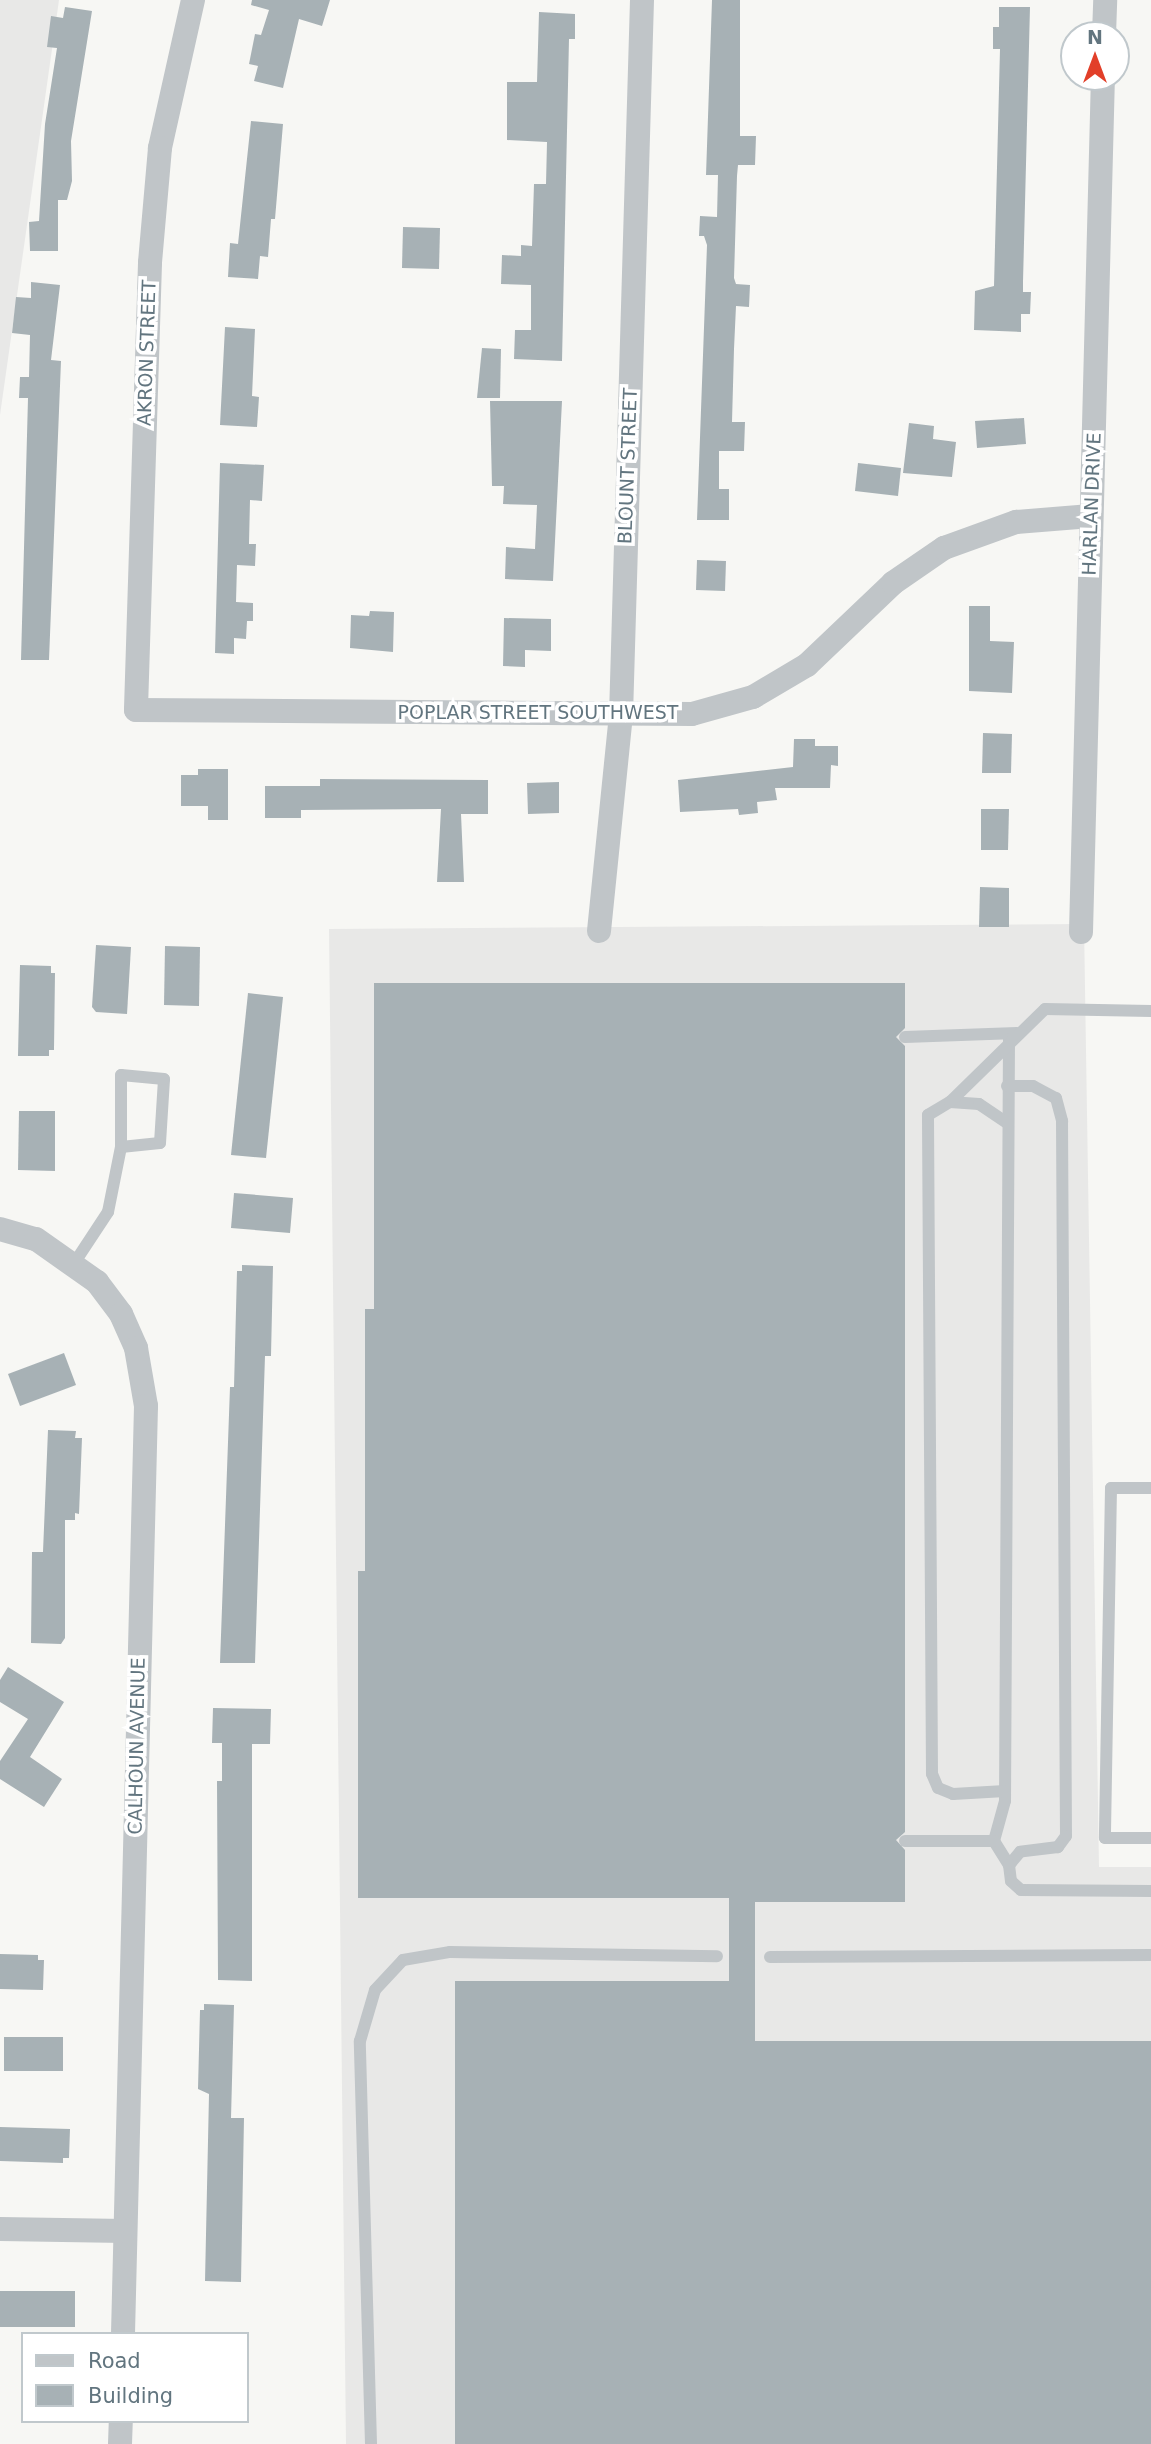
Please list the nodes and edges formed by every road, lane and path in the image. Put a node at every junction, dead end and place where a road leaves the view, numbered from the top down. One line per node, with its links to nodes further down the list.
1 (193, 0): 7 (street, AKRON STREET)
2 (642, 0): 8 (street, BLOUNT STREET)
3 (1105, 0): 4 (street)
4 (1104, 21)
5 (1103, 91): 6 (street, HARLAN DRIVE)
6 (1091, 516): 8 (street, POPLAR STREET SOUTHWEST); 10 (street, HARLAN DRIVE)
7 (136, 710): 8 (street, POPLAR STREET SOUTHWEST)
8 (621, 716): 9 (street, BLOUNT STREET)
9 (599, 931)
10 (1080, 932)
11 (1151, 1011): 12 (lane)
12 (1013, 1036): 13 (lane); 14 (lane); 15 (lane)
13 (905, 1037)
14 (1007, 1086): 16 (lane); 25 (lane)
15 (950, 1102): 16 (lane); 21 (lane)
16 (1007, 1123): 21 (lane)
17 (121, 1147): 17 (lane); 19 (lane)
18 (0, 1229): 19 (street, CALHOUN AVENUE)
19 (75, 1262): 31 (street, CALHOUN AVENUE)
20 (1151, 1488): 22 (lane)
21 (1005, 1791): 24 (lane)
22 (1151, 1838)
23 (905, 1841): 24 (lane)
24 (994, 1841): 25 (lane)
25 (1010, 1865): 26 (lane)
26 (1151, 1891)
27 (1151, 1955): 29 (lane)
28 (717, 1956): 35 (lane)
29 (770, 1957)
30 (0, 2229): 31 (street)
31 (125, 2231): 32 (street, CALHOUN AVENUE)
32 (123, 2332)
33 (121, 2423): 34 (street)
34 (120, 2444)
35 (371, 2444)

